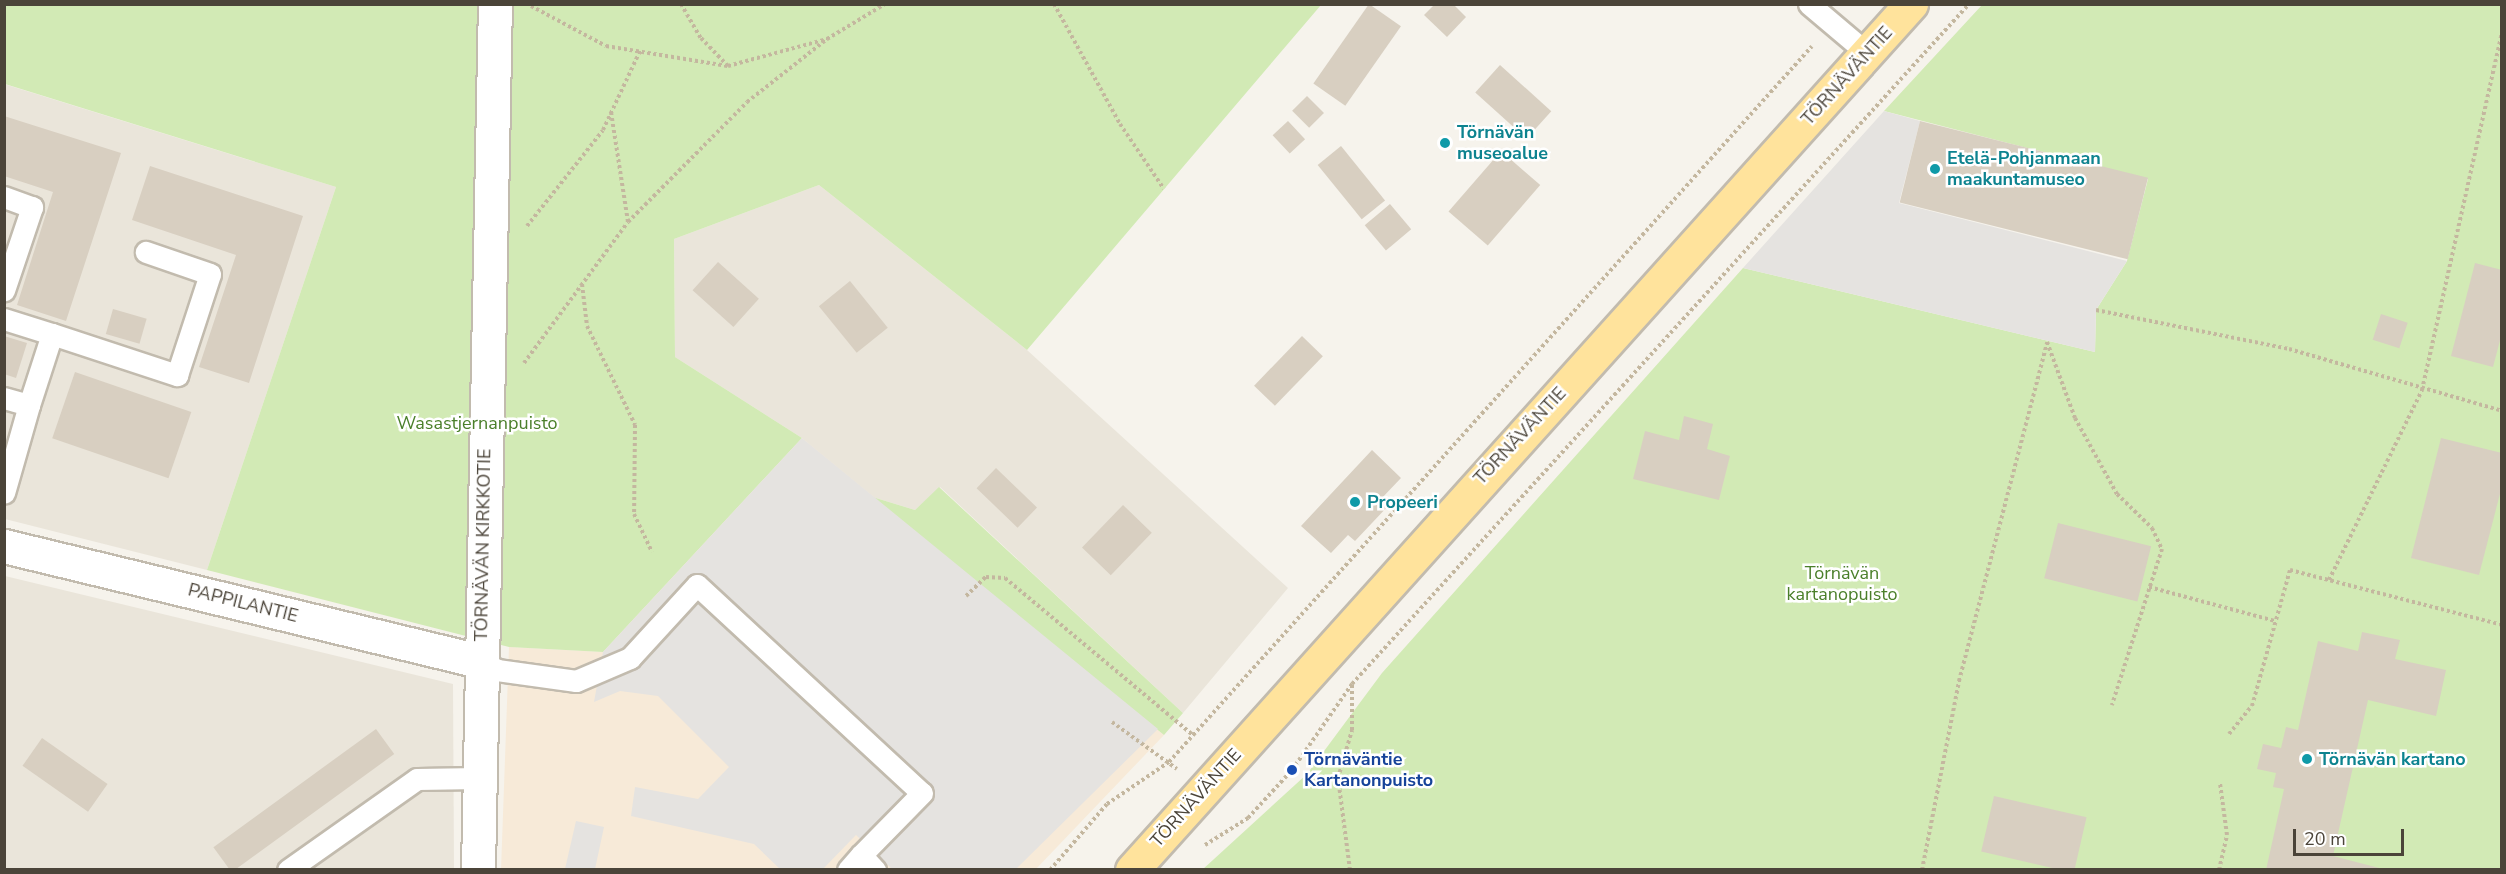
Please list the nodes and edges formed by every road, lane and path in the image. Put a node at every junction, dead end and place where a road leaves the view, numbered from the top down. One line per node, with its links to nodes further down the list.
1 (495, 4): 20 (street, TÖRNÄVÄN KIRKKOTIE)
2 (528, 4): 12 (path)
3 (681, 4): 14 (path)
4 (885, 4): 11 (path)
5 (1054, 4): 16 (path)
6 (1809, 4): 9 (lane)
7 (1911, 4): 13 (main road, TÖRNÄVÄNTIE)
8 (1969, 4): 40 (path)
9 (1834, 22): 13 (lane); 43 (path)
10 (2502, 31): 27 (path)
11 (826, 39): 14 (path); 18 (path)
12 (641, 49): 14 (path); 15 (path)
13 (1867, 53): 48 (main road, TÖRNÄVÄNTIE)
14 (728, 66)
15 (611, 112): 18 (path); 20 (path)
16 (1164, 189)
17 (4, 197): 22 (lane)
18 (628, 222): 21 (path)
19 (146, 252): 25 (lane)
20 (491, 271): 39 (street, TÖRNÄVÄN KIRKKOTIE)
21 (582, 283): 26 (path); 33 (path)
22 (4, 290)
23 (2096, 310): 27 (path)
24 (4, 319): 25 (lane)
25 (52, 334): 29 (lane)
26 (520, 369)
27 (2422, 390): 30 (path); 34 (path)
28 (4, 398): 29 (lane)
29 (29, 405): 31 (lane)
30 (2502, 411)
31 (4, 493)
32 (4, 546): 39 (street, PAPPILANTIE)
33 (652, 552)
34 (2329, 580): 37 (path); 38 (path)
35 (2149, 587): 37 (path); 41 (path); 56 (path)
36 (966, 596): 43 (path)
37 (2275, 621): 44 (path)
38 (2502, 625)
39 (481, 661): 46 (street, TÖRNÄVÄN KIRKKOTIE); 50 (lane)
40 (1352, 684): 49 (path); 55 (path)
41 (2112, 705)
42 (1112, 722): 45 (path)
43 (1193, 735): 45 (path)
44 (2229, 735)
45 (1169, 762): 48 (path); 53 (path)
46 (479, 778): 51 (lane); 52 (street, TÖRNÄVÄN KIRKKOTIE)
47 (2220, 783): 57 (path)
48 (1202, 791): 54 (main road, TÖRNÄVÄNTIE)
49 (1201, 848)
50 (862, 865)
51 (288, 870)
52 (478, 870)
53 (1050, 870)
54 (1132, 870)
55 (1350, 870)
56 (1922, 870)
57 (2219, 870)

